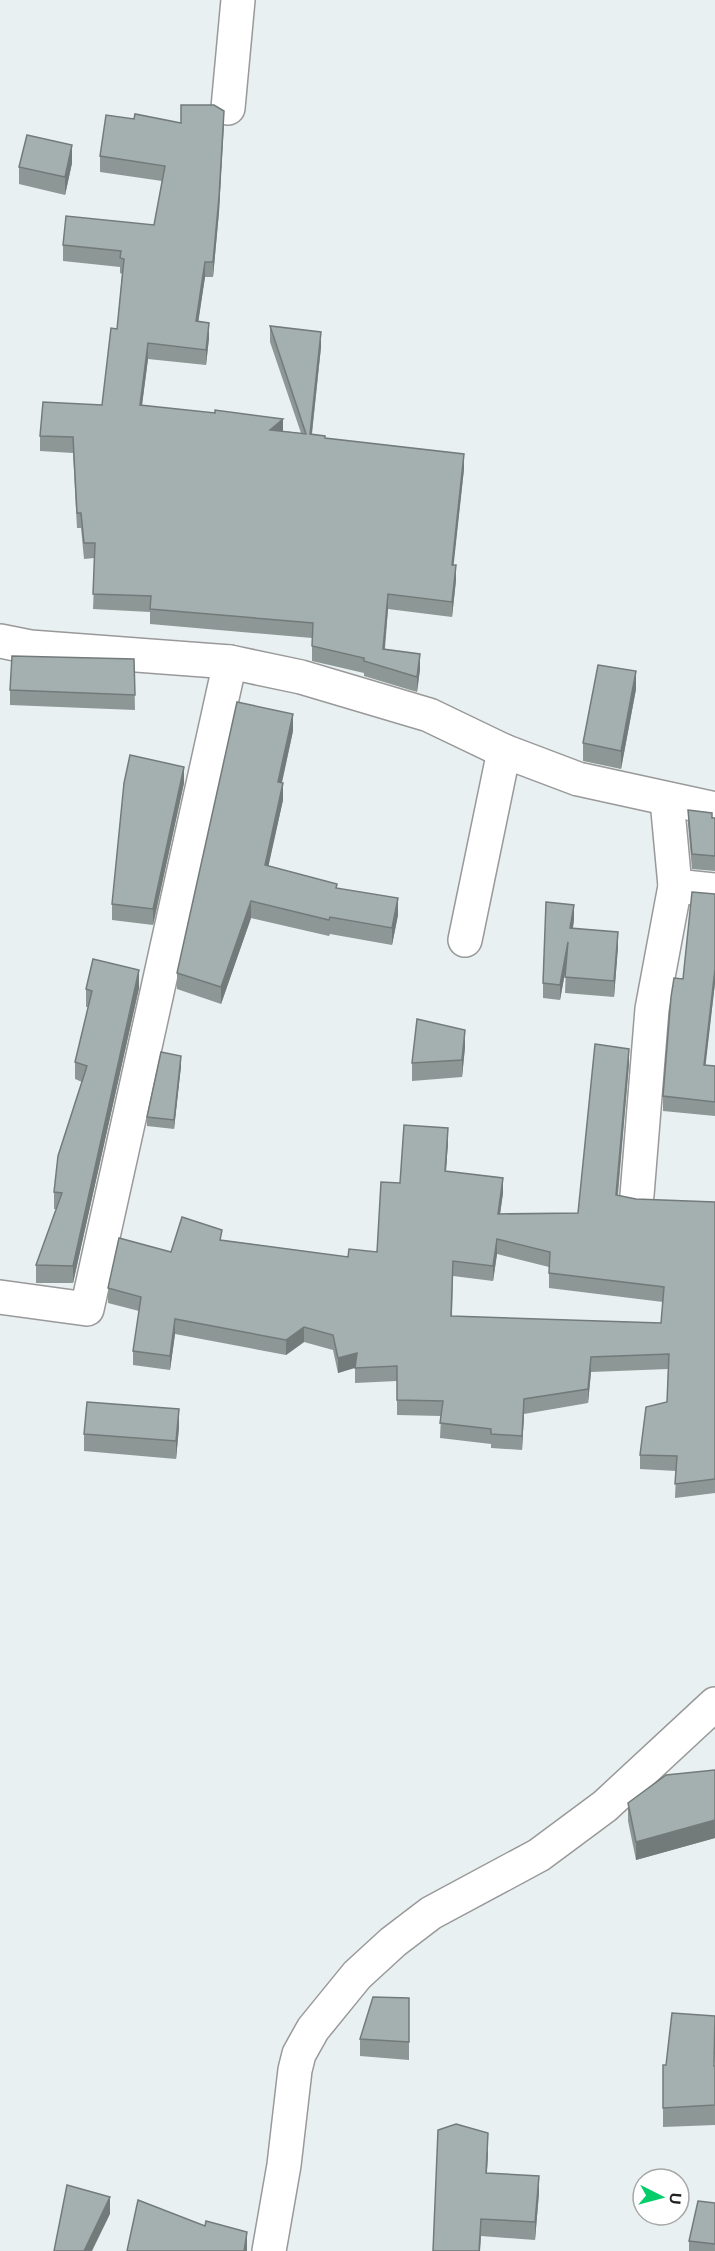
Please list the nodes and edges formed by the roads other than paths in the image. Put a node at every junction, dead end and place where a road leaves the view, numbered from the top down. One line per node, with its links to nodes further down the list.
1 (238, 0): 2 (street)
2 (228, 108)
3 (0, 641): 4 (street)
4 (230, 662): 5 (street); 12 (street)
5 (504, 751): 6 (street); 10 (street)
6 (667, 800): 7 (street); 8 (street)
7 (715, 809)
8 (675, 886): 9 (street); 11 (street)
9 (715, 890)
10 (465, 940)
11 (637, 1195)
12 (0, 1297)
13 (715, 1704): 14 (street)
14 (268, 2251)

